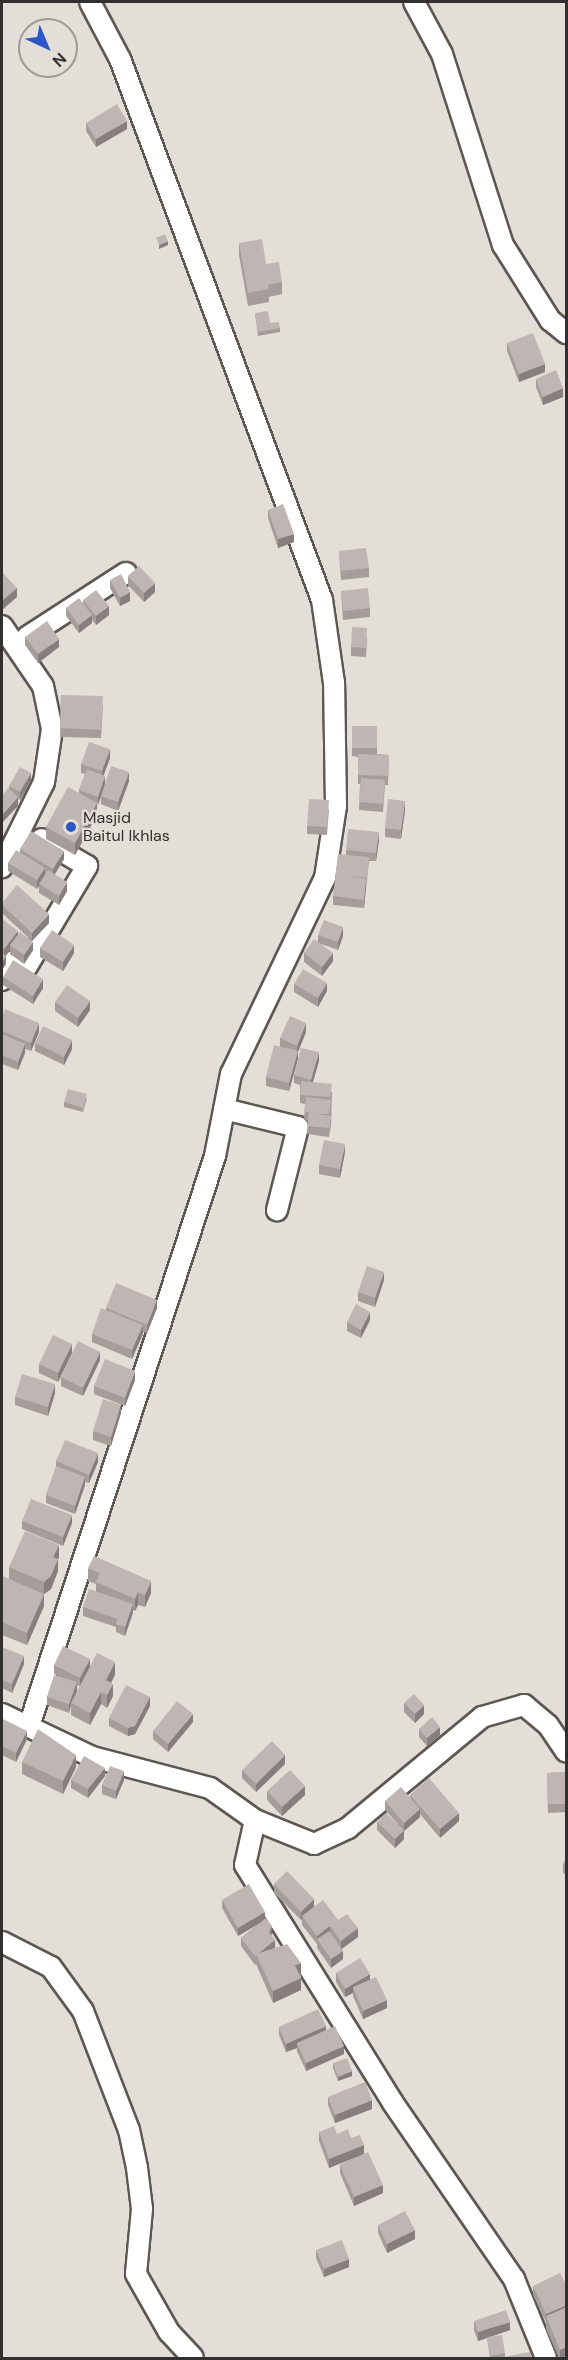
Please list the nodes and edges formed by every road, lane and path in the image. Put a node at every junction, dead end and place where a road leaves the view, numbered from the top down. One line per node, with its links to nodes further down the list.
1 (90, 2): 10 (street)
2 (414, 2): 3 (street)
3 (567, 333)
4 (126, 573): 6 (street)
5 (2, 626): 6 (street)
6 (18, 643): 7 (street)
7 (24, 829): 8 (street); 9 (street)
8 (2, 867)
9 (2, 980)
10 (224, 1109): 11 (street); 13 (street)
11 (277, 1210)
12 (2, 1714): 13 (street)
13 (28, 1726): 15 (street)
14 (567, 1752): 15 (street)
15 (255, 1820): 18 (street)
16 (2, 1942): 17 (street)
17 (193, 2358)
18 (546, 2358)

